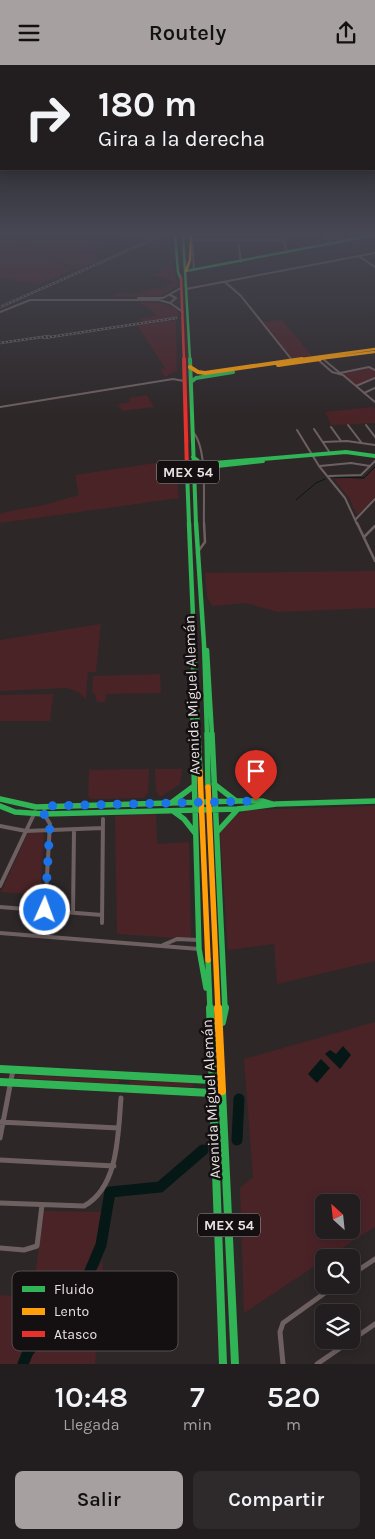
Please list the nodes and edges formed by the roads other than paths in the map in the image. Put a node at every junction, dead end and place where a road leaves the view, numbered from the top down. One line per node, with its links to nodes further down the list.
1 (169, 295): 5 (street); 8 (street)
2 (184, 295): 10 (main road, Avenida Miguel Alemán / MEX 54)
3 (184, 295): 15 (main road, Avenida Miguel Alemán / MEX 54)
4 (239, 295): 13 (street)
5 (166, 297): 6 (street); 7 (street)
6 (143, 299): 7 (street); 9 (street)
7 (166, 301): 8 (street)
8 (170, 303): 10 (street)
9 (0, 311)
10 (183, 312): 17 (main road, Avenida Miguel Alemán / MEX 54)
11 (375, 350): 12 (main road); 12 (main road)
12 (317, 359): 13 (main road); 18 (main road); 19 (street); 19 (street)
13 (292, 360): 14 (main road)
14 (276, 363): 15 (main road); 18 (main road)
15 (190, 367): 23 (main road, Avenida Miguel Alemán / MEX 54)
16 (375, 370): 19 (street)
17 (184, 372): 21 (street); 22 (main road, Avenida Miguel Alemán / MEX 54)
18 (217, 374): 23 (main road)
19 (343, 374): 24 (street)
20 (375, 378): 24 (street)
21 (174, 379): 22 (street); 28 (street)
22 (184, 381): 59 (main road, Avenida Miguel Alemán / MEX 54)
23 (192, 382): 34 (main road, Avenida Miguel Alemán / MEX 54)
24 (356, 386): 26 (street)
25 (375, 388): 26 (street)
26 (363, 393): 27 (street)
27 (374, 401)
28 (0, 407)
29 (348, 425): 38 (street)
30 (366, 425): 35 (street)
31 (332, 427): 36 (street)
32 (314, 429): 37 (street)
33 (297, 430): 41 (street)
34 (193, 432): 43 (main road, Avenida Miguel Alemán / MEX 54); 45 (street)
35 (375, 437)
36 (341, 441): 37 (street); 38 (street)
37 (323, 442): 40 (street)
38 (361, 442): 39 (street)
39 (375, 445)
40 (330, 453): 41 (main road); 42 (main road)
41 (313, 455): 45 (main road); 46 (street)
42 (375, 456)
43 (193, 457): 45 (main road); 48 (main road, Avenida Miguel Alemán / MEX 54)
44 (375, 461): 47 (street)
45 (202, 465): 48 (main road); 49 (street)
46 (319, 466): 47 (street); 50 (street)
47 (370, 466): 50 (street)
48 (193, 474): 51 (main road, Avenida Miguel Alemán / MEX 54)
49 (202, 478): 51 (main road); 56 (street)
50 (329, 478): 53 (street)
51 (194, 481): 56 (main road, Avenida Miguel Alemán / MEX 54)
52 (375, 499): 53 (street)
53 (355, 520): 55 (street)
54 (375, 526): 55 (street)
55 (364, 537): 57 (street)
56 (197, 553): 58 (main road, Avenida Miguel Alemán / MEX 54)
57 (375, 561)
58 (204, 643): 61 (main road); 101 (main road, Avenida Miguel Alemán / MEX 54)
59 (196, 660): 60 (main road); 100 (main road, Avenida Miguel Alemán / MEX 54)
60 (194, 776): 61 (main road); 63 (main road)
61 (214, 777): 62 (main road)
62 (214, 783): 65 (main road); 67 (main road)
63 (194, 786): 68 (main road); 69 (main road)
64 (0, 799): 73 (main road)
65 (237, 801): 67 (main road); 70 (main road)
66 (375, 801): 70 (main road)
67 (214, 802): 69 (main road); 74 (main road)
68 (170, 803): 69 (main road); 72 (main road)
69 (195, 803): 76 (main road)
70 (276, 804): 75 (main road)
71 (0, 806): 78 (main road)
72 (45, 806): 73 (main road); 79 (street)
73 (36, 807): 78 (street)
74 (215, 809): 75 (main road); 76 (main road); 84 (main road)
75 (238, 809): 89 (main road)
76 (196, 810): 77 (main road); 83 (main road)
77 (173, 811): 79 (main road); 88 (main road)
78 (35, 814): 79 (main road); 86 (street)
79 (44, 814): 87 (street)
80 (103, 819): 82 (street)
81 (0, 826): 86 (street)
82 (103, 827): 85 (street); 94 (street)
83 (195, 827): 84 (main road); 88 (main road)
84 (216, 827): 89 (main road)
85 (74, 830): 87 (street); 93 (street)
86 (26, 831): 87 (street); 90 (street)
87 (48, 831): 92 (street)
88 (195, 833): 97 (main road)
89 (216, 833): 101 (main road)
90 (0, 886)
91 (0, 907): 92 (street)
92 (45, 910): 93 (street)
93 (73, 912): 94 (street)
94 (102, 915): 95 (street)
95 (102, 923)
96 (0, 933): 98 (street)
97 (199, 941): 98 (street); 99 (main road)
98 (163, 945): 99 (street)
99 (199, 949): 100 (main road)
100 (209, 997): 105 (main road, Avenida Miguel Alemán / MEX 54)
101 (221, 1026): 124 (main road, Avenida Miguel Alemán / MEX 54)
102 (0, 1069): 103 (main road)
103 (13, 1069): 104 (main road); 107 (street)
104 (126, 1076): 105 (main road); 108 (street)
105 (210, 1080): 109 (main road, Avenida Miguel Alemán / MEX 54)
106 (0, 1082): 107 (main road)
107 (11, 1082): 108 (main road); 111 (street)
108 (124, 1088): 109 (main road)
109 (211, 1093): 123 (main road, Avenida Miguel Alemán / MEX 54)
110 (121, 1098): 112 (street)
111 (1, 1122): 112 (street); 113 (street)
112 (118, 1128): 115 (street)
113 (0, 1137)
114 (0, 1160): 115 (street)
115 (114, 1167): 117 (street)
116 (0, 1203): 117 (street)
117 (42, 1205): 118 (street)
118 (0, 1248)
119 (375, 1259): 120 (street)
120 (360, 1269)
121 (323, 1294): 125 (street)
122 (375, 1324): 126 (street)
123 (223, 1364)
124 (235, 1364)
125 (283, 1364)
126 (318, 1364)

